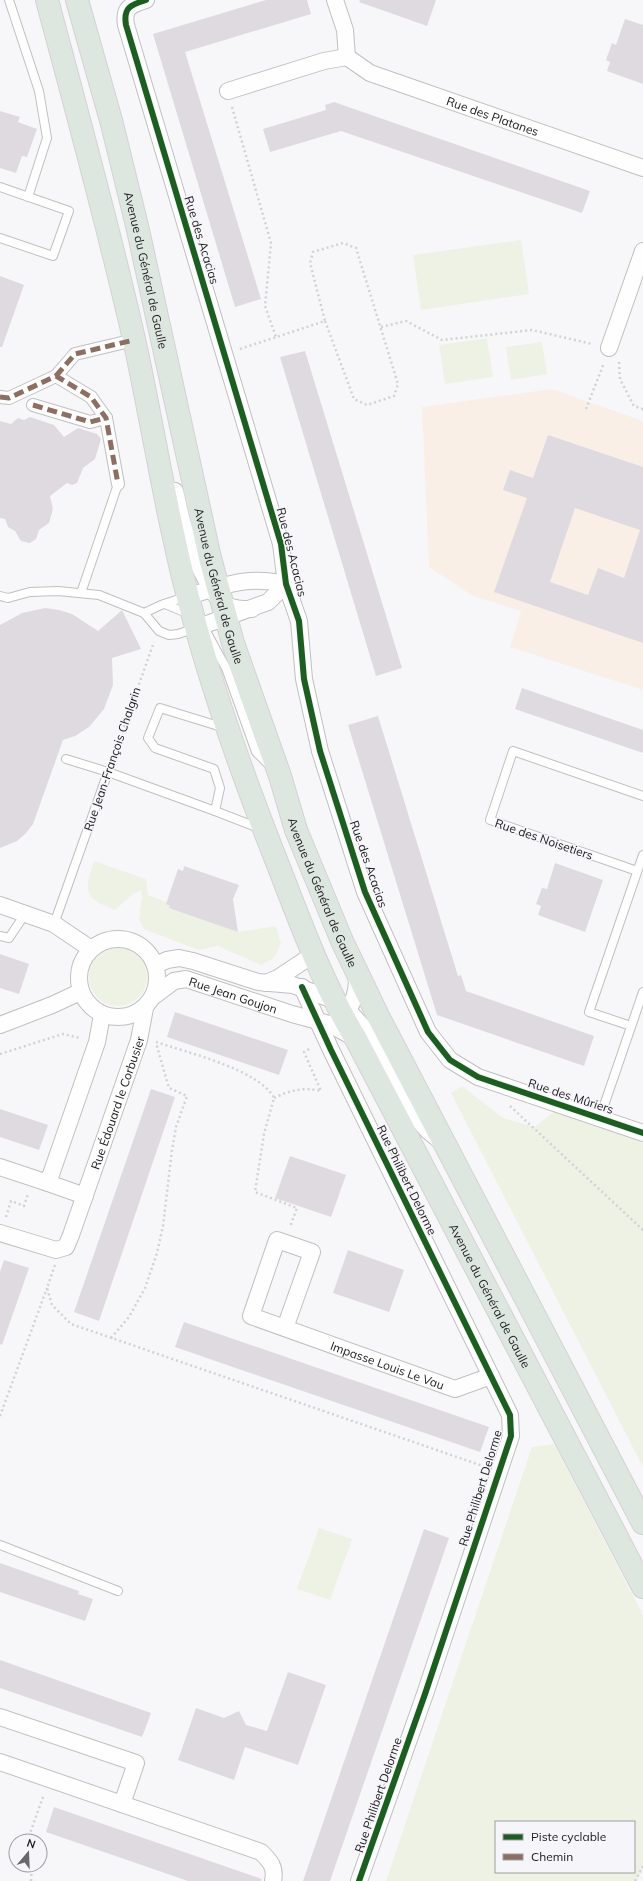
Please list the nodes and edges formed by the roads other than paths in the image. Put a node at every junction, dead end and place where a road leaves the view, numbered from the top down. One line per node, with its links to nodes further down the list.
1 (9, 0): 10 (lane)
2 (47, 0): 13 (main road, Avenue du Général de Gaulle)
3 (77, 0): 24 (main road, Avenue du Général de Gaulle)
4 (146, 0): 21 (street, Rue des Acacias)
5 (336, 0): 6 (street)
6 (347, 57): 7 (street); 8 (street, Rue des Platanes)
7 (228, 91)
8 (643, 168)
9 (0, 187): 10 (lane)
10 (28, 197): 11 (lane)
11 (0, 238)
12 (643, 251): 14 (street)
13 (134, 340): 15 (street); 19 (main road, Avenue du Général de Gaulle)
14 (609, 348)
15 (56, 376): 16 (street); 18 (street)
16 (0, 397)
17 (33, 405): 18 (street)
18 (106, 418): 20 (street)
19 (155, 438): 24 (street); 27 (main road, Avenue du Général de Gaulle)
20 (118, 484): 22 (lane)
21 (286, 584): 24 (street); 24 (street); 54 (street, Rue des Acacias)
22 (81, 593): 23 (lane); 26 (lane)
23 (0, 596)
24 (220, 599): 27 (street); 27 (street); 31 (main road, Avenue du Général de Gaulle)
25 (165, 604): 26 (lane); 27 (lane); 27 (lane)
26 (144, 614): 27 (lane)
27 (195, 616): 28 (main road, Avenue du Général de Gaulle); 31 (lane)
28 (228, 729): 33 (lane); 34 (main road, Avenue du Général de Gaulle)
29 (66, 759): 30 (lane)
30 (108, 772): 33 (lane); 39 (lane, Rue Jean-François Chalgrin)
31 (280, 776): 44 (main road, Avenue du Général de Gaulle)
32 (643, 796): 36 (lane, Rue des Noisetiers)
33 (215, 811): 34 (lane)
34 (264, 829): 42 (main road, Avenue du Général de Gaulle)
35 (643, 855): 36 (lane)
36 (637, 871): 53 (lane)
37 (0, 905): 38 (street)
38 (25, 914): 39 (street); 40 (lane)
39 (54, 924): 41 (street)
40 (0, 936)
41 (92, 949): 43 (street); 47 (street)
42 (314, 954): 45 (street); 51 (main road, Avenue du Général de Gaulle)
43 (156, 965): 45 (street, Rue Jean Goujon); 49 (street)
44 (354, 965): 51 (street); 57 (main road, Avenue du Général de Gaulle)
45 (266, 983): 46 (street, Rue Jean Goujon)
46 (302, 987): 51 (street, Rue Philibert Delorme); 51 (street, Avenue du Général de Gaulle)
47 (80, 992): 50 (street); 52 (street)
48 (643, 992): 53 (lane)
49 (149, 1002): 50 (street); 51 (street, Rue Jean Goujon); 60 (street, Rue Édouard le Corbusier)
50 (102, 1015): 59 (street)
51 (335, 1015): 57 (street, Avenue du Général de Gaulle); 63 (street, Rue Philibert Delorme); 66 (main road, Avenue du Général de Gaulle)
52 (0, 1025)
53 (631, 1026): 55 (lane)
54 (492, 1082): 55 (street, Rue des Mûriers)
55 (600, 1117): 56 (street, Rue des Mûriers)
56 (643, 1133)
57 (444, 1143): 64 (main road, Avenue du Général de Gaulle)
58 (0, 1168): 59 (street)
59 (41, 1180): 60 (street)
60 (85, 1196): 61 (street, Rue Édouard le Corbusier)
61 (0, 1233)
62 (285, 1328): 62 (street, Impasse Louis Le Vau); 63 (street, Impasse Louis Le Vau)
63 (491, 1376): 72 (street, Rue Philibert Delorme)
64 (643, 1523)
65 (0, 1545): 67 (lane)
66 (643, 1587)
67 (118, 1591)
68 (0, 1716): 70 (street)
69 (0, 1762): 70 (street)
70 (122, 1804): 71 (street)
71 (273, 1881)
72 (360, 1881)

